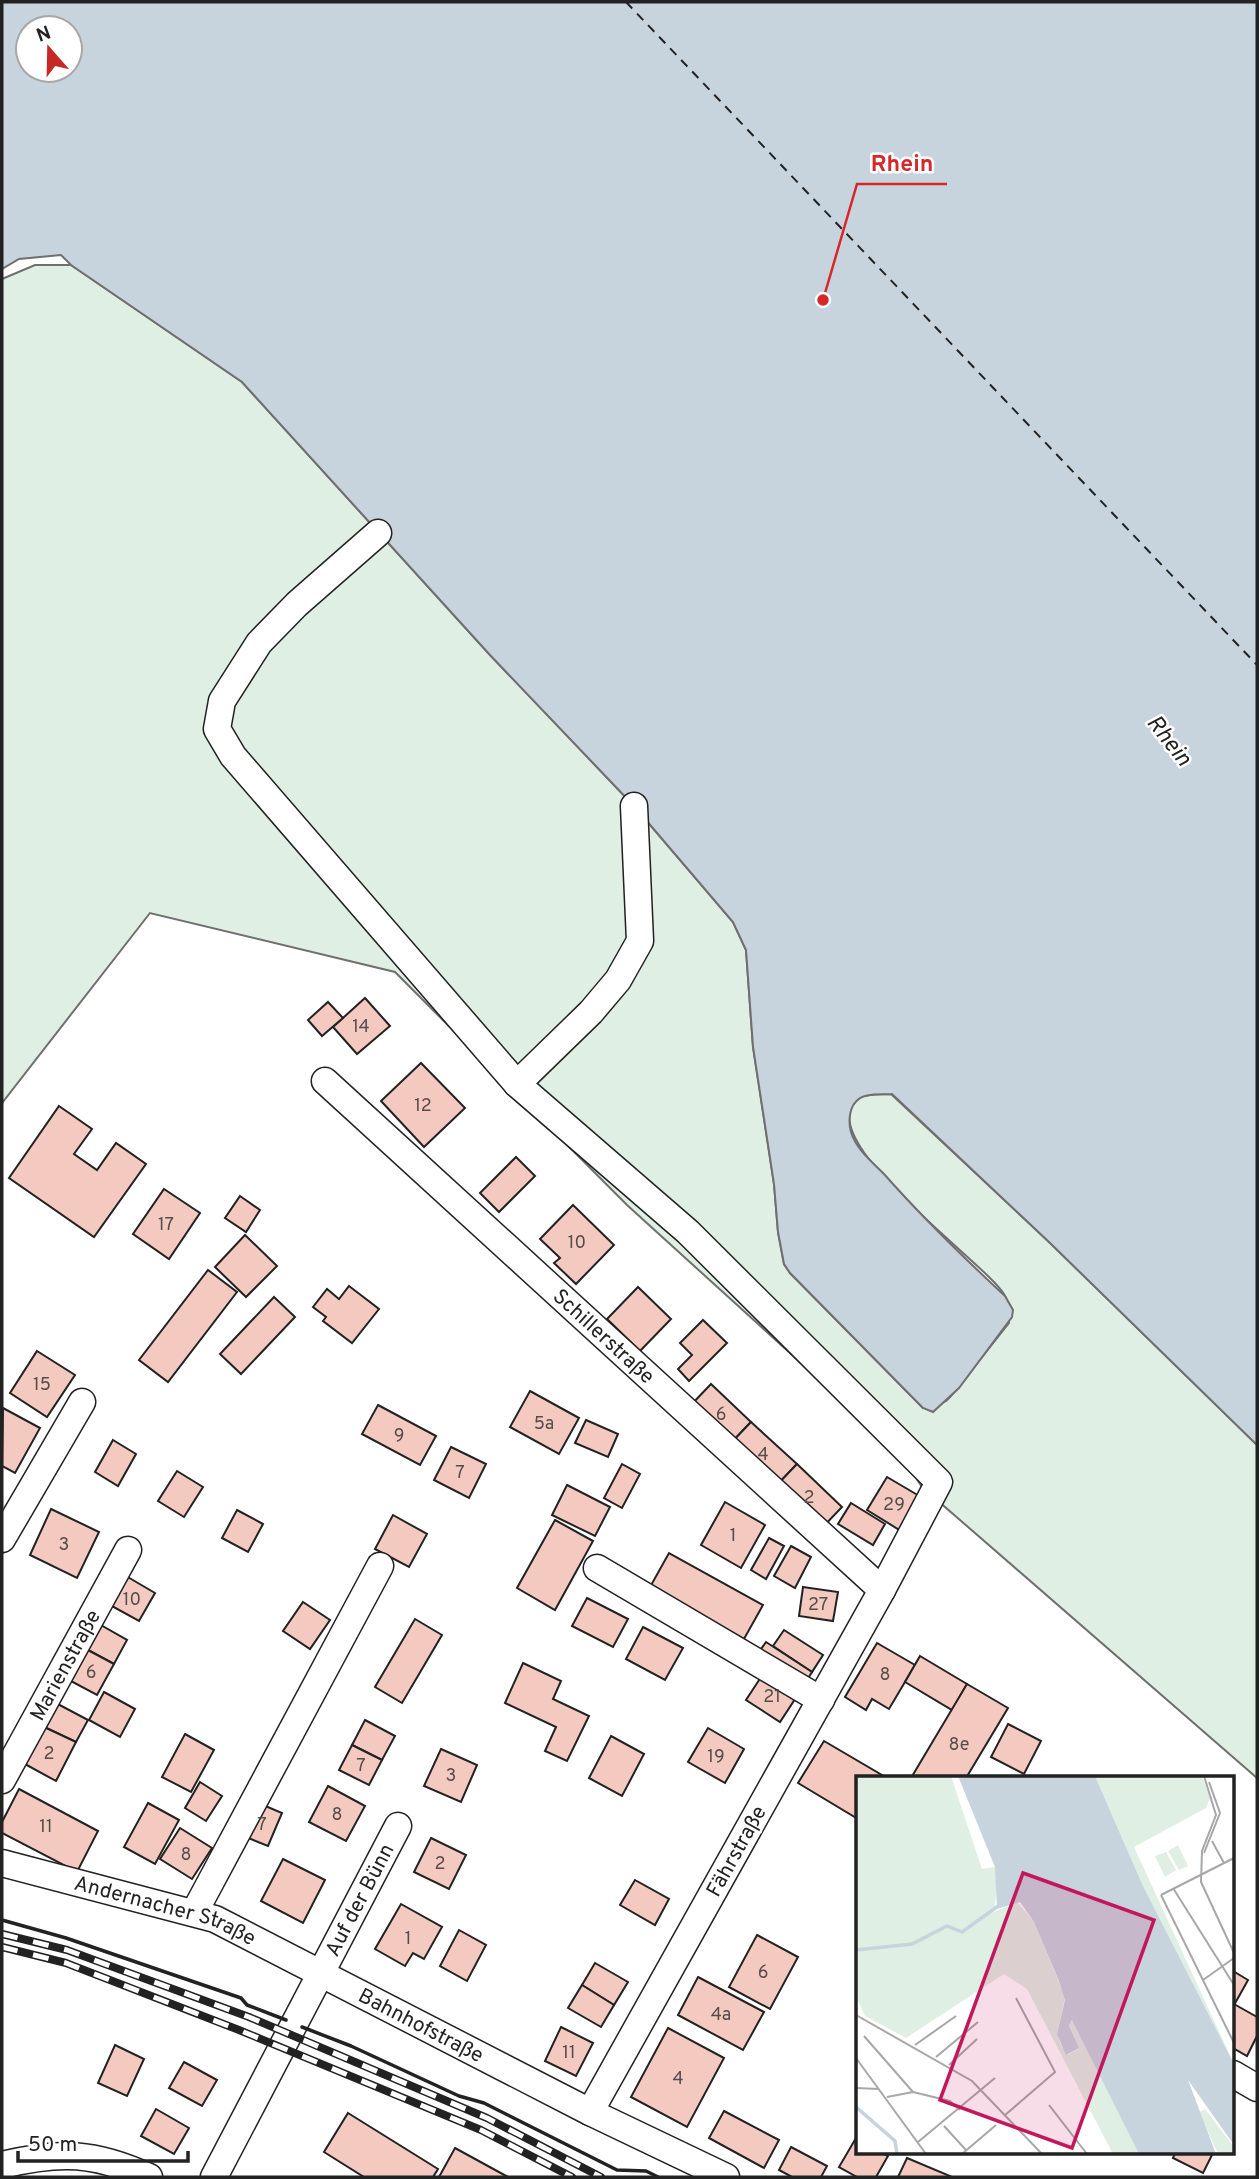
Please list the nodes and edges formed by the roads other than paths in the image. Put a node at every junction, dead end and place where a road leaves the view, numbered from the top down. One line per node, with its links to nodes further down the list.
1 (378, 533): 4 (street)
2 (634, 806): 4 (street)
3 (325, 1081): 10 (street, Schillerstraße)
4 (517, 1084): 10 (street, Fährstraße)
5 (82, 1402): 6 (street)
6 (2, 1539)
7 (128, 1550): 12 (street, Marienstraße)
8 (380, 1566): 15 (street)
9 (597, 1568): 11 (street)
10 (882, 1590): 11 (street, Fährstraße)
11 (821, 1700): 19 (street, Fährstraße)
12 (2, 1780)
13 (398, 1826): 16 (street, Auf der Bünn)
14 (2, 1863): 15 (street, Andernacher Straße)
15 (194, 1913): 16 (street, Andernacher Straße)
16 (320, 1974): 19 (street, Bahnhofstraße); 22 (street)
17 (1234, 2075): 18 (street)
18 (1257, 2088)
19 (590, 2112): 23 (street, Bahnhofstraße)
20 (2, 2165): 21 (street)
21 (149, 2177)
22 (214, 2177)
23 (726, 2177)

